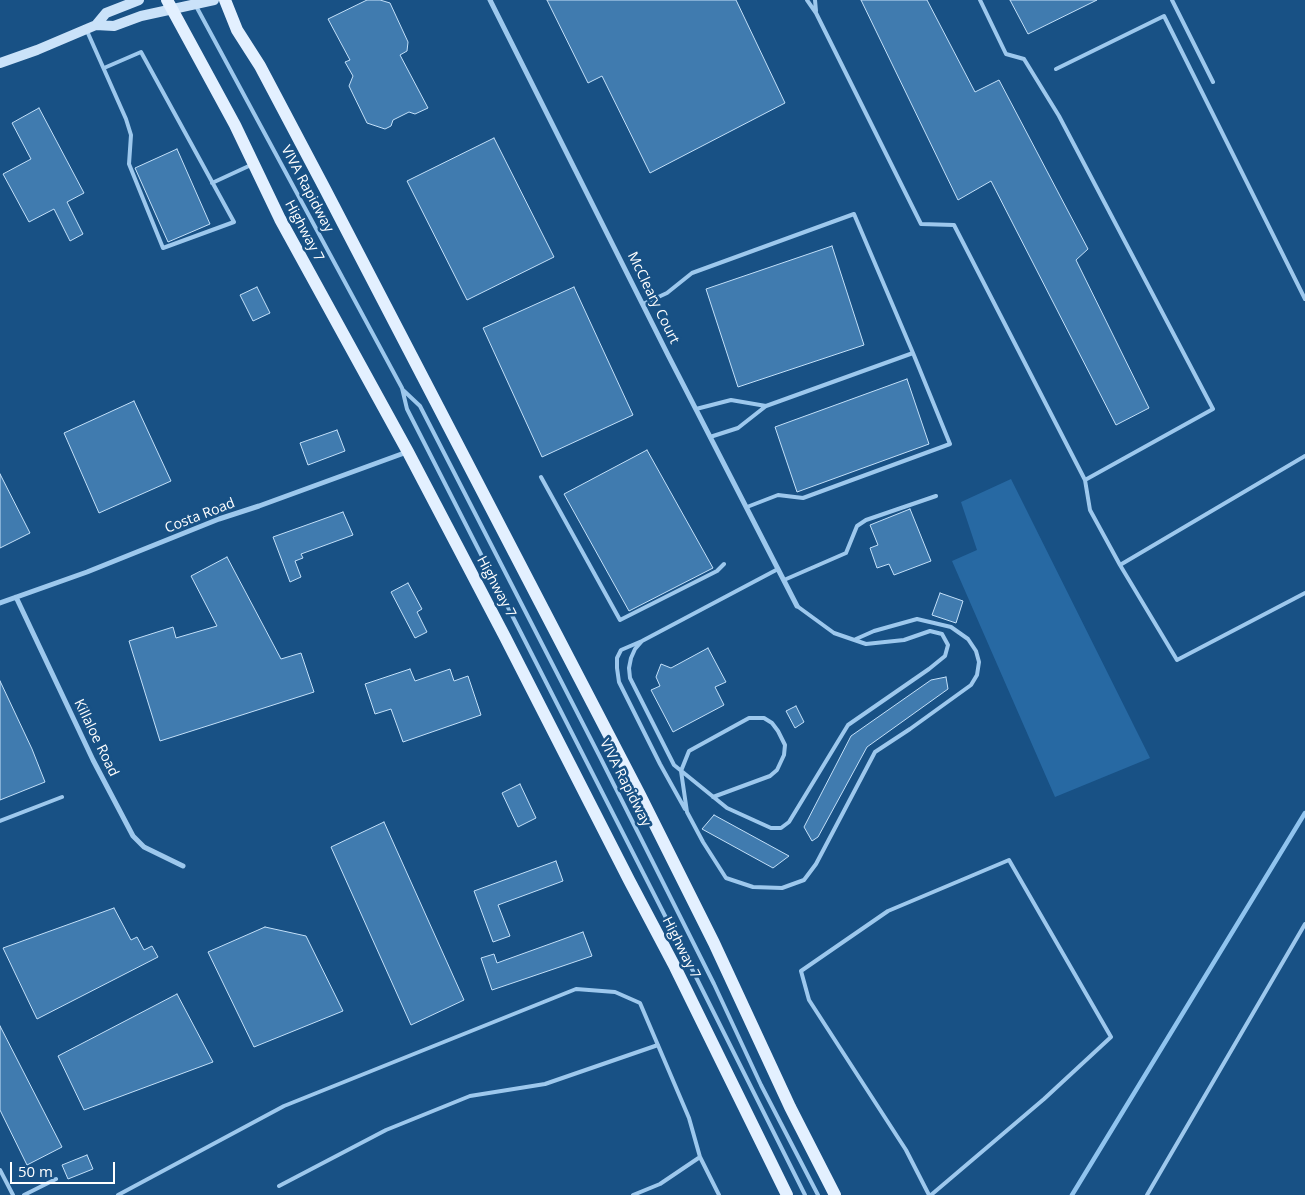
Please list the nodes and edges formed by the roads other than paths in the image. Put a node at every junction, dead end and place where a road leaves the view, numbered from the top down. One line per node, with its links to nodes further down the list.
1 (139, 0): 12 (street)
2 (214, 0): 9 (street)
3 (225, 0): 63 (main road)
4 (490, 0): 21 (street, McCleary Court)
5 (807, 0): 11 (lane)
6 (815, 0): 11 (lane)
7 (980, 0): 30 (lane)
8 (1172, 0): 17 (lane)
9 (194, 2): 10 (street); 23 (lane, VIVA Rapidway)
10 (169, 5): 12 (street); 18 (main road, Highway 7)
11 (816, 13): 30 (lane)
12 (96, 25): 13 (street)
13 (86, 29): 14 (street); 15 (lane)
14 (0, 64)
15 (104, 68): 19 (lane); 19 (lane)
16 (1056, 69): 20 (lane)
17 (1213, 82)
18 (254, 164): 19 (lane); 27 (main road, Highway 7)
19 (212, 183)
20 (1305, 299)
21 (643, 304): 22 (lane); 25 (street, McCleary Court)
22 (913, 353): 24 (lane); 32 (lane)
23 (402, 388): 61 (lane, VIVA Rapidway); 62 (lane, VIVA Rapidway)
24 (766, 406): 25 (lane); 26 (lane)
25 (696, 409): 26 (street, McCleary Court)
26 (710, 437): 32 (street, McCleary Court)
27 (408, 452): 38 (street, Costa Road); 60 (main road, Highway 7)
28 (1305, 456): 34 (lane)
29 (541, 477): 33 (lane)
30 (1085, 480): 34 (lane)
31 (936, 496): 36 (lane)
32 (746, 507): 35 (street, McCleary Court)
33 (724, 564)
34 (1120, 566): 37 (lane)
35 (778, 569): 36 (street, McCleary Court); 42 (lane)
36 (784, 580): 40 (street, McCleary Court)
37 (1305, 593)
38 (16, 597): 39 (street, Costa Road); 48 (street, Killaloe Road)
39 (0, 603)
40 (797, 606): 41 (lane)
41 (856, 639): 45 (lane); 46 (lane)
42 (642, 641): 43 (lane); 46 (lane)
43 (681, 771): 45 (lane); 45 (lane); 46 (lane)
44 (62, 797): 47 (lane)
45 (713, 797)
46 (687, 812)
47 (0, 821)
48 (183, 866)
49 (1305, 924): 65 (lane)
50 (658, 1045): 51 (lane); 54 (lane); 57 (lane)
51 (700, 1156): 58 (lane); 59 (lane)
52 (0, 1170): 55 (lane)
53 (56, 1179): 56 (lane)
54 (279, 1186)
55 (13, 1195)
56 (24, 1195)
57 (118, 1195)
58 (633, 1195)
59 (718, 1195)
60 (787, 1195)
61 (805, 1195)
62 (818, 1195)
63 (835, 1195)
64 (930, 1195): 64 (lane)
65 (1147, 1195)

